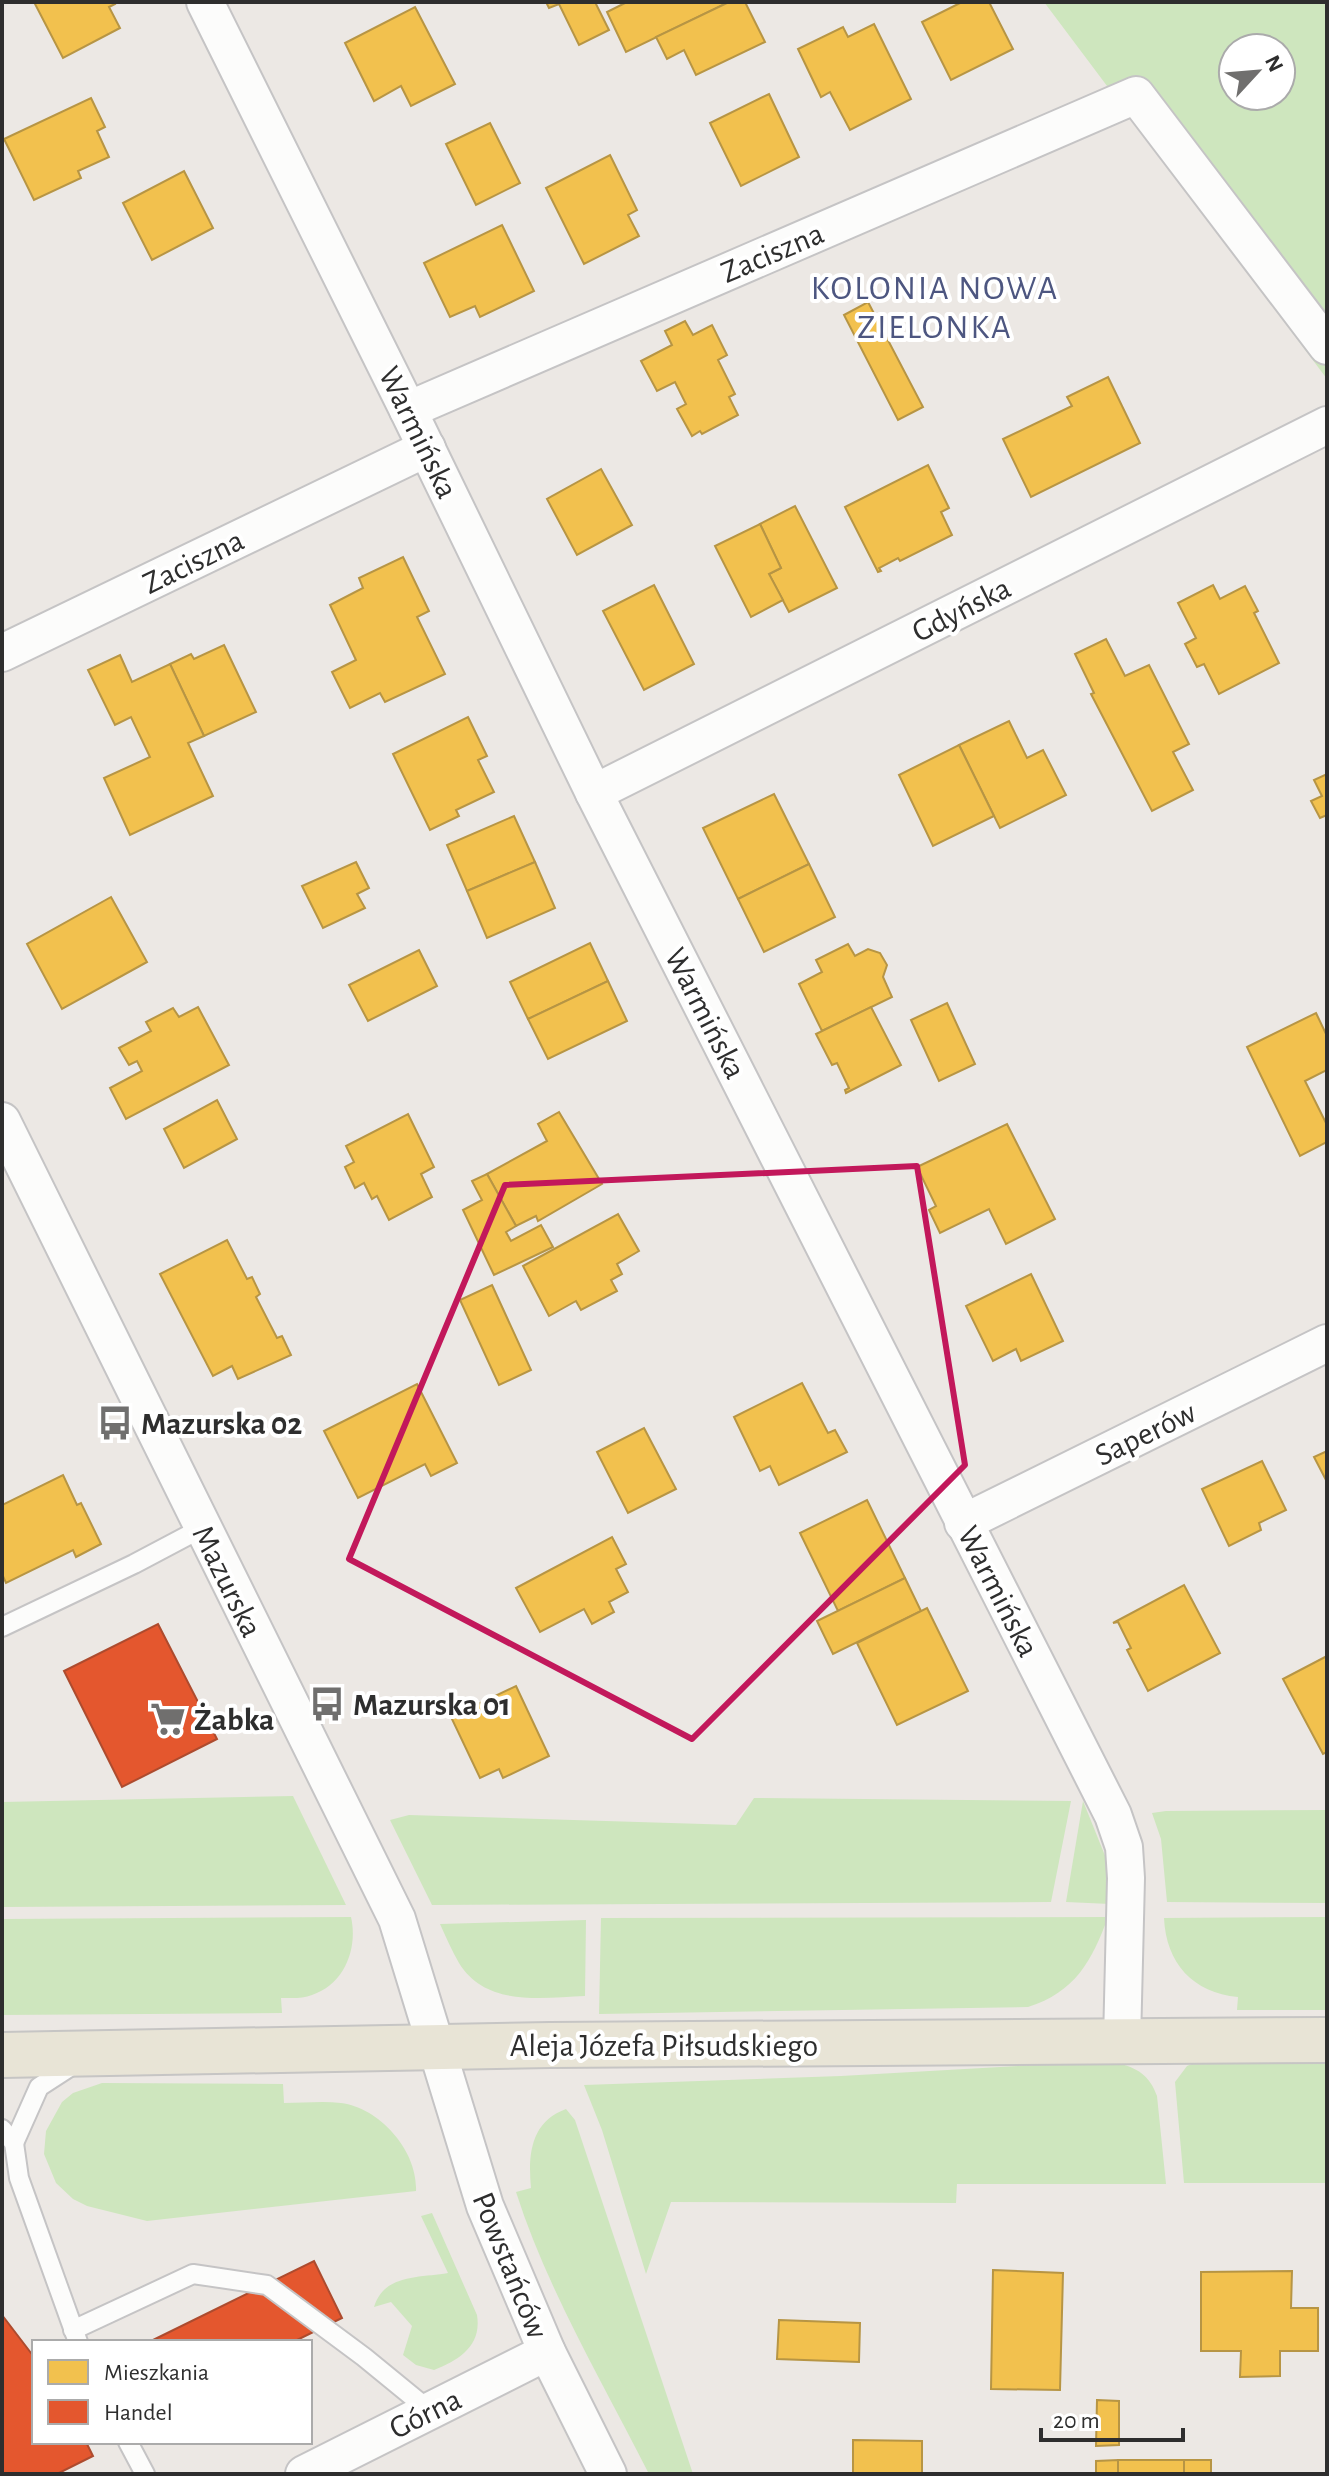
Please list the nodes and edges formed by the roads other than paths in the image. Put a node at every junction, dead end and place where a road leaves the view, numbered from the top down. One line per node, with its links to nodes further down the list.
1 (205, 2): 3 (street, Warmińska)
2 (1327, 346): 3 (street, Zaciszna)
3 (408, 410): 5 (street, Warmińska)
4 (1327, 425): 7 (street, Gdyńska)
5 (427, 448): 6 (street, Zaciszna); 7 (street, Warmińska)
6 (2, 653)
7 (594, 793): 10 (street, Warmińska)
8 (2, 1121): 11 (street, Mazurska)
9 (1327, 1343): 10 (street, Saperów)
10 (963, 1523): 14 (street, Warmińska)
11 (202, 1528): 12 (lane); 15 (street, Mazurska)
12 (2, 1627)
13 (1327, 2040): 14 (main road, Aleja Józefa Piłsudskiego)
14 (1122, 2042): 15 (main road, Aleja Józefa Piłsudskiego)
15 (438, 2047): 16 (main road, Aleja Józefa Piłsudskiego); 20 (street, Powstańców)
16 (90, 2053): 17 (main road, Aleja Józefa Piłsudskiego); 18 (lane)
17 (2, 2055)
18 (8, 2136): 19 (lane)
19 (76, 2336): 21 (lane)
20 (547, 2352): 21 (street, Górna); 25 (street, Powstańców)
21 (430, 2411): 24 (street, Górna)
22 (129, 2444): 23 (lane)
23 (145, 2474)
24 (304, 2474)
25 (608, 2474)

